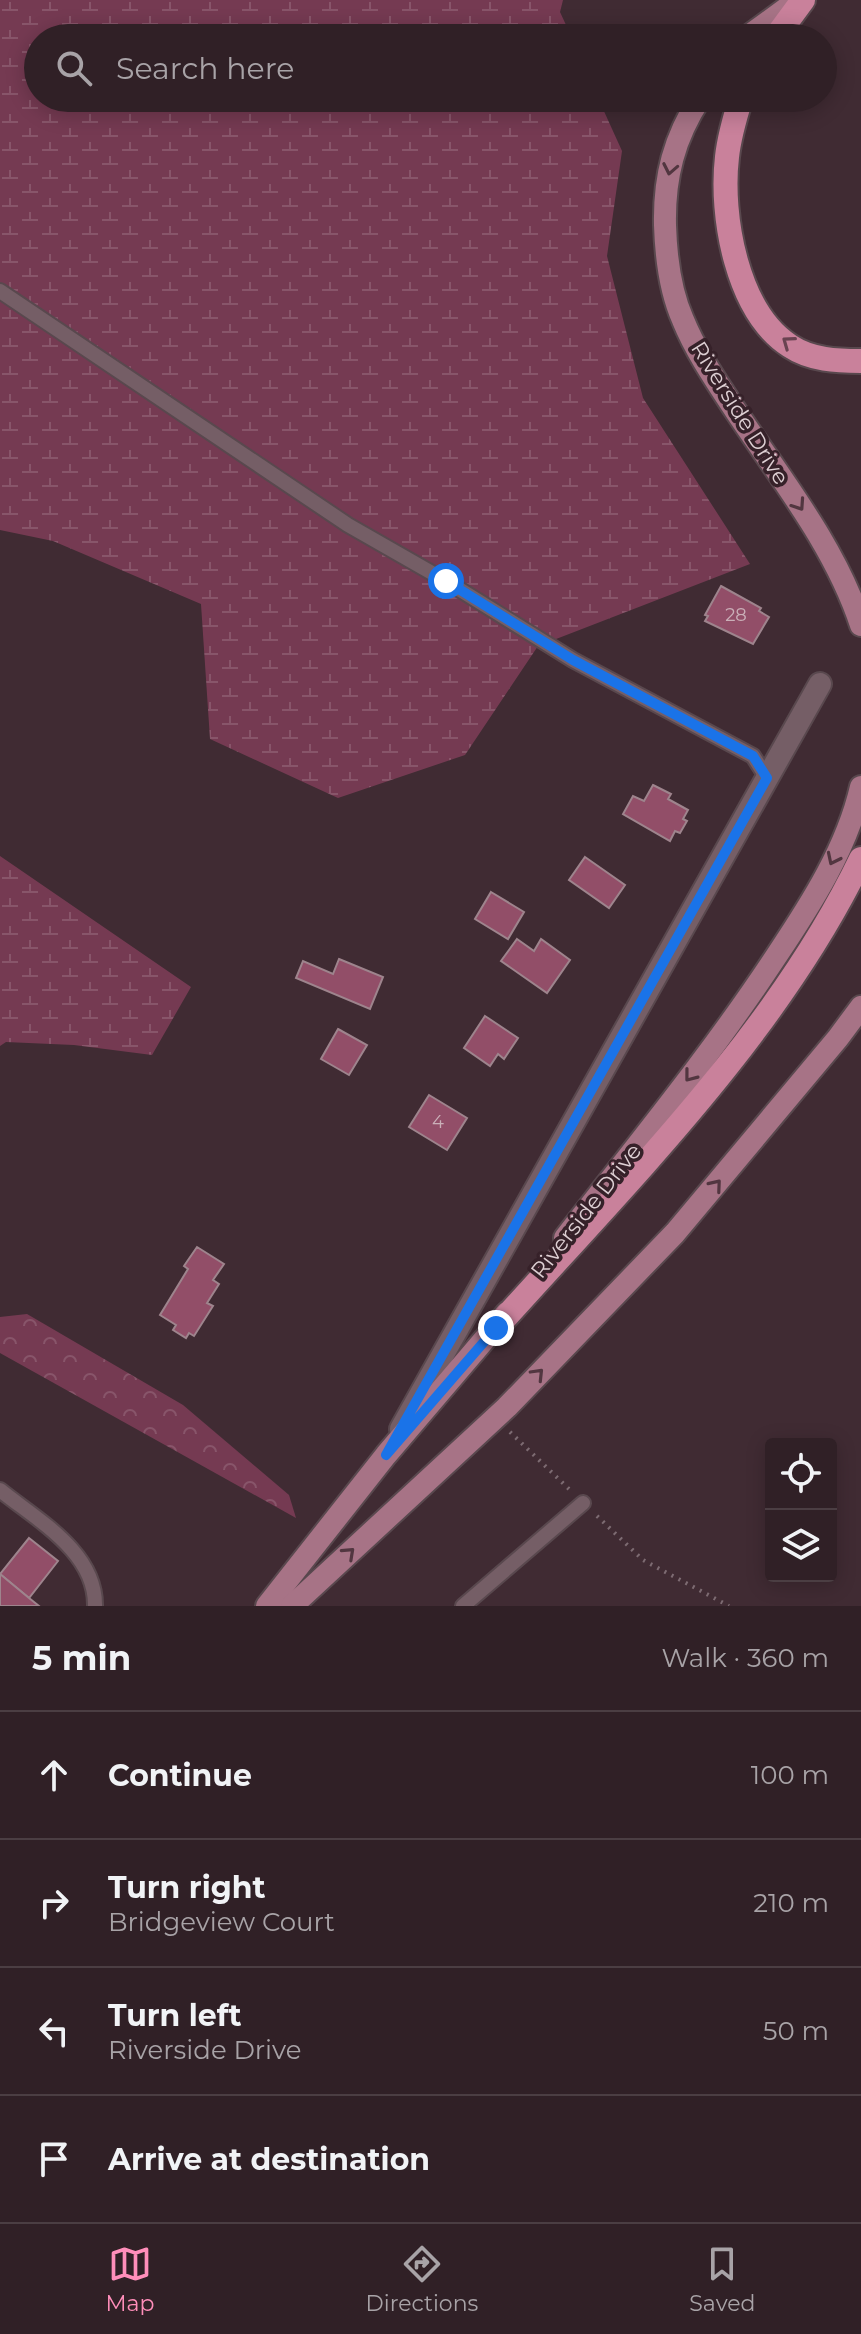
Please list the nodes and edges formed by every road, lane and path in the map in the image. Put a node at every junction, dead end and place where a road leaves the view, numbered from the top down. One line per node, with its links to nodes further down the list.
1 (801, 0): 2 (main road); 3 (highway)
2 (766, 24)
3 (785, 24)
4 (692, 112): 8 (main road, Riverside Drive, one-way to 8)
5 (738, 112): 7 (highway, one-way to 5)
6 (0, 291): 10 (lane)
7 (861, 361)
8 (861, 625)
9 (820, 684): 10 (street)
10 (767, 778): 16 (street)
11 (861, 787): 14 (main road, Riverside Drive, one-way to 14)
12 (861, 859): 14 (highway)
13 (861, 1007): 15 (main road, one-way to 13)
14 (496, 1328): 16 (main road, Riverside Drive)
15 (495, 1418): 18 (path); 21 (main road, one-way to 15)
16 (386, 1455): 20 (main road, Riverside Drive)
17 (0, 1490): 19 (lane)
18 (583, 1503): 22 (lane); 23 (path)
19 (95, 1606)
20 (267, 1606)
21 (292, 1606)
22 (463, 1606)
23 (729, 1606)

